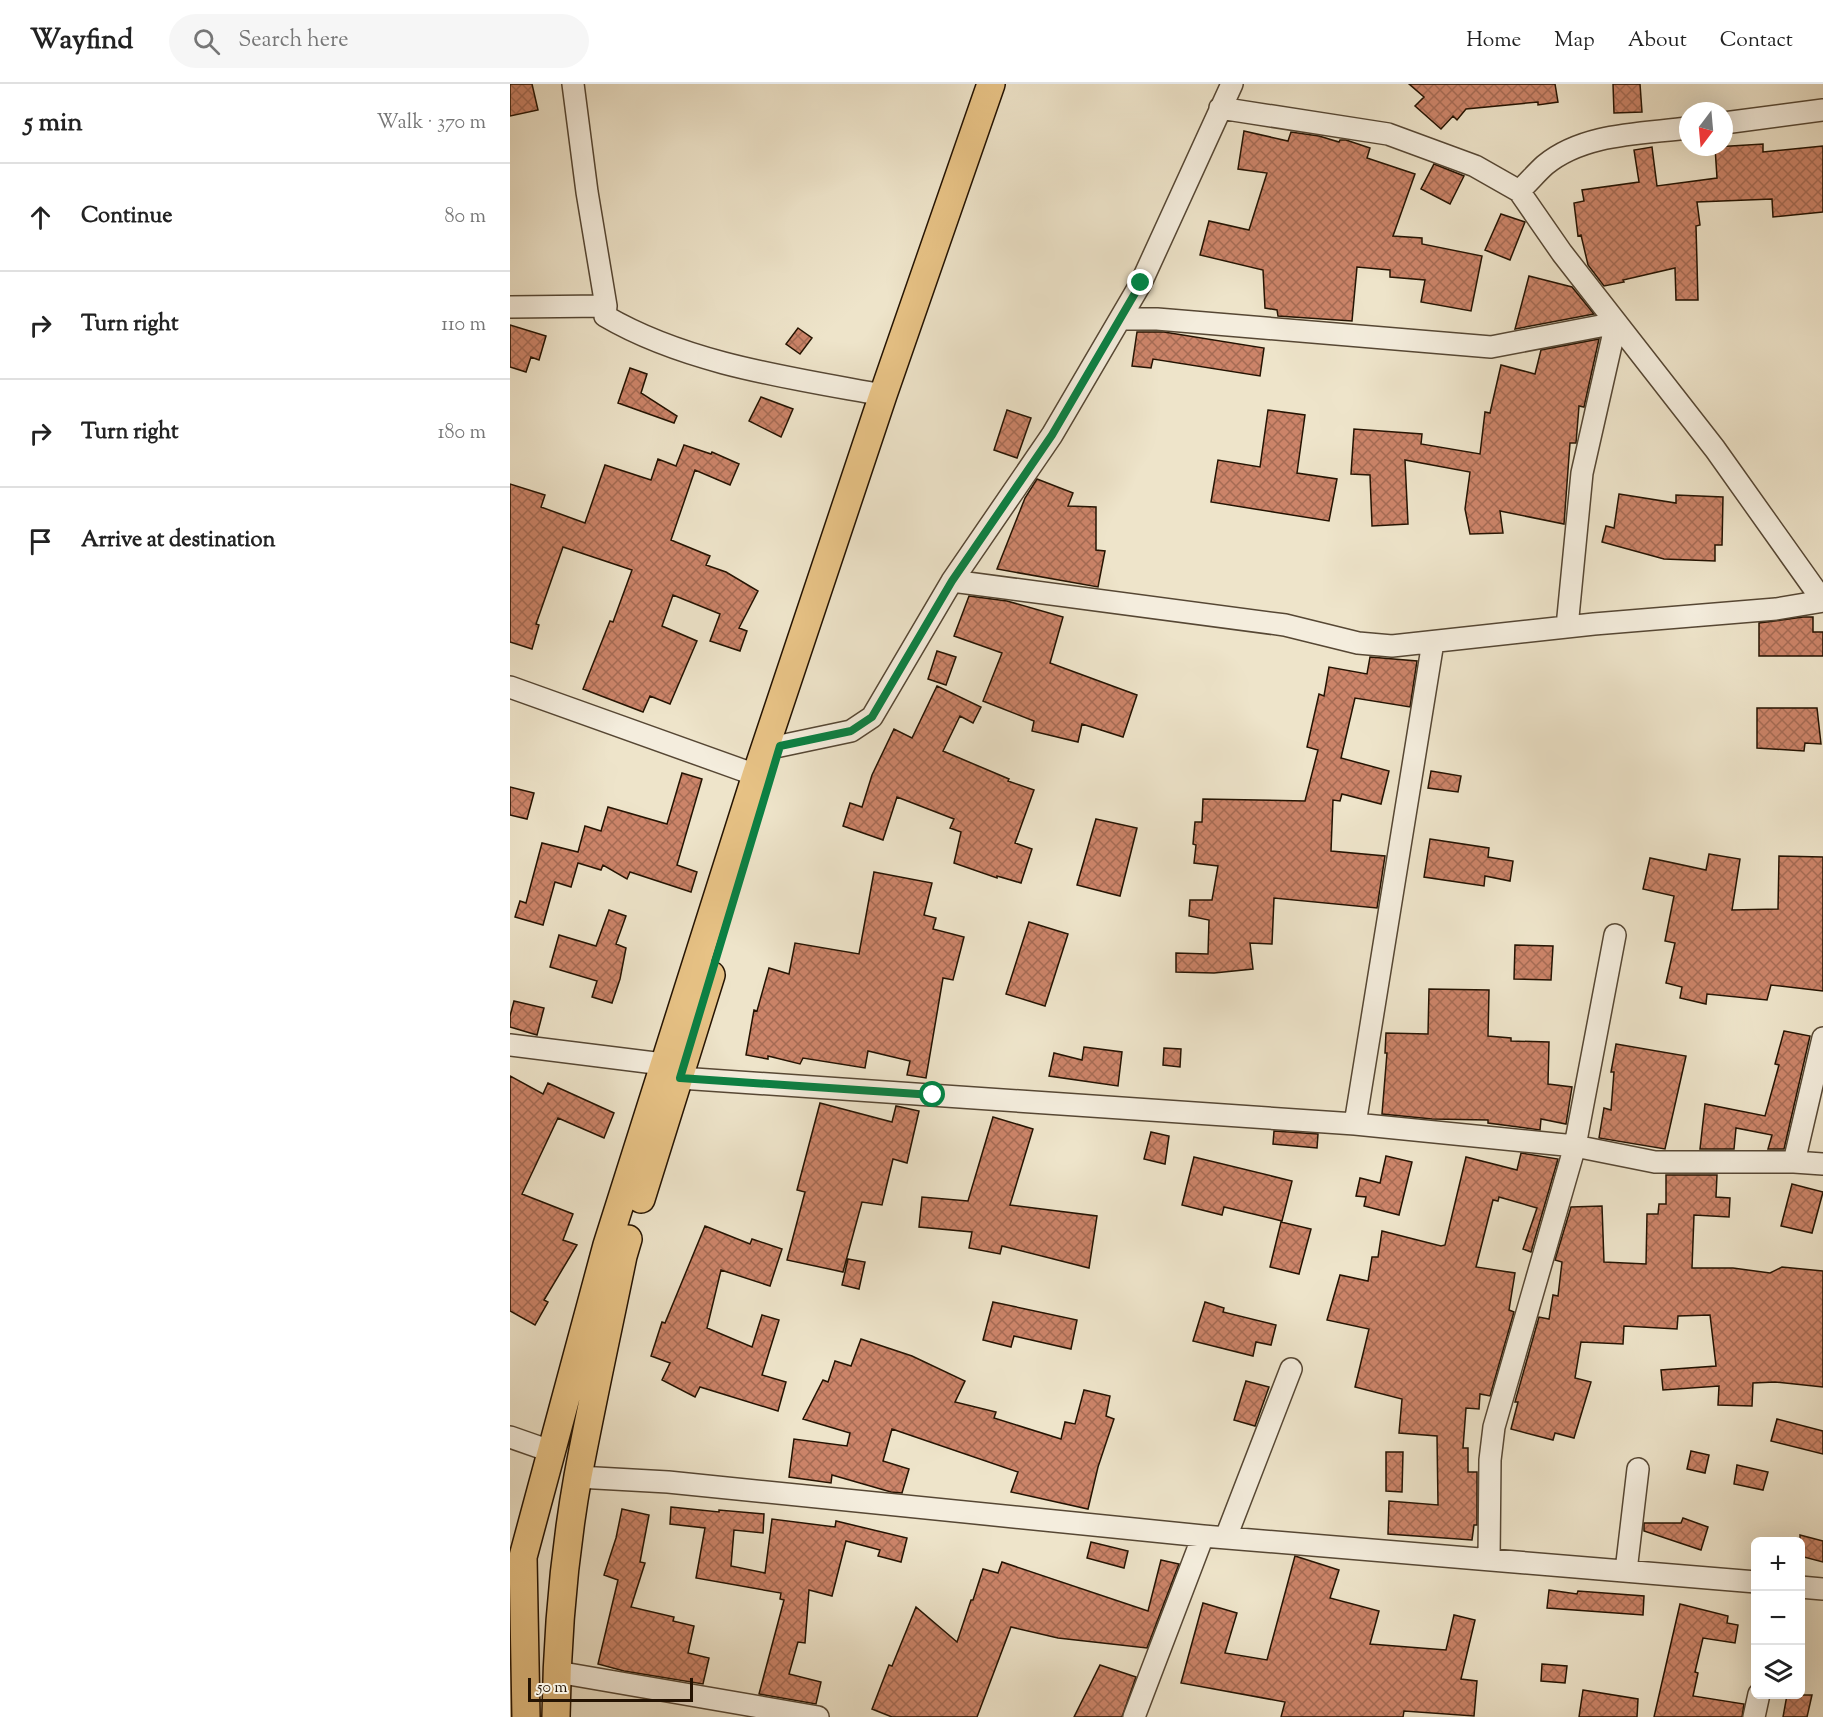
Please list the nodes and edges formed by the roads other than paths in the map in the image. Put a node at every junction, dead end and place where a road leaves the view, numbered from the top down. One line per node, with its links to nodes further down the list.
1 (573, 84): 10 (street)
2 (991, 84): 14 (main road)
3 (1008, 84): 14 (main road)
4 (1232, 84): 5 (street)
5 (1220, 108): 9 (street); 12 (street)
6 (1823, 110): 7 (street)
7 (1733, 122)
8 (1679, 129): 9 (street)
9 (1519, 191): 13 (street)
10 (606, 306): 11 (street); 15 (street)
11 (510, 308)
12 (1120, 319): 13 (street); 16 (street)
13 (1616, 323): 17 (street); 17 (street)
14 (915, 327): 15 (main road); 20 (main road)
15 (883, 395): 21 (main road)
16 (952, 581): 18 (street); 20 (street)
17 (1567, 627): 18 (street)
18 (1434, 642): 26 (street)
19 (510, 687): 21 (street)
20 (780, 746): 25 (main road)
21 (756, 775): 25 (main road)
22 (1616, 935): 27 (street)
23 (1823, 1038): 28 (street)
24 (510, 1045): 25 (street)
25 (671, 1071): 26 (street); 32 (main road); 34 (main road)
26 (1355, 1124): 27 (street)
27 (1575, 1146): 28 (street); 37 (street)
28 (1794, 1162): 29 (street)
29 (1823, 1164)
30 (1290, 1369): 36 (street)
31 (510, 1437): 32 (street)
32 (552, 1452): 38 (main road)
33 (1638, 1469): 39 (street)
34 (578, 1477): 35 (street); 43 (main road)
35 (1203, 1536): 36 (street); 48 (street)
36 (1226, 1537): 37 (street)
37 (1490, 1559): 39 (street)
38 (516, 1560): 45 (main road)
39 (1626, 1571): 40 (street)
40 (1751, 1582)
41 (1805, 1587): 42 (street)
42 (1823, 1589)
43 (557, 1672): 46 (main road); 47 (street)
44 (1758, 1699): 49 (street)
45 (526, 1717)
46 (556, 1717)
47 (818, 1717)
48 (1134, 1717)
49 (1754, 1717)

